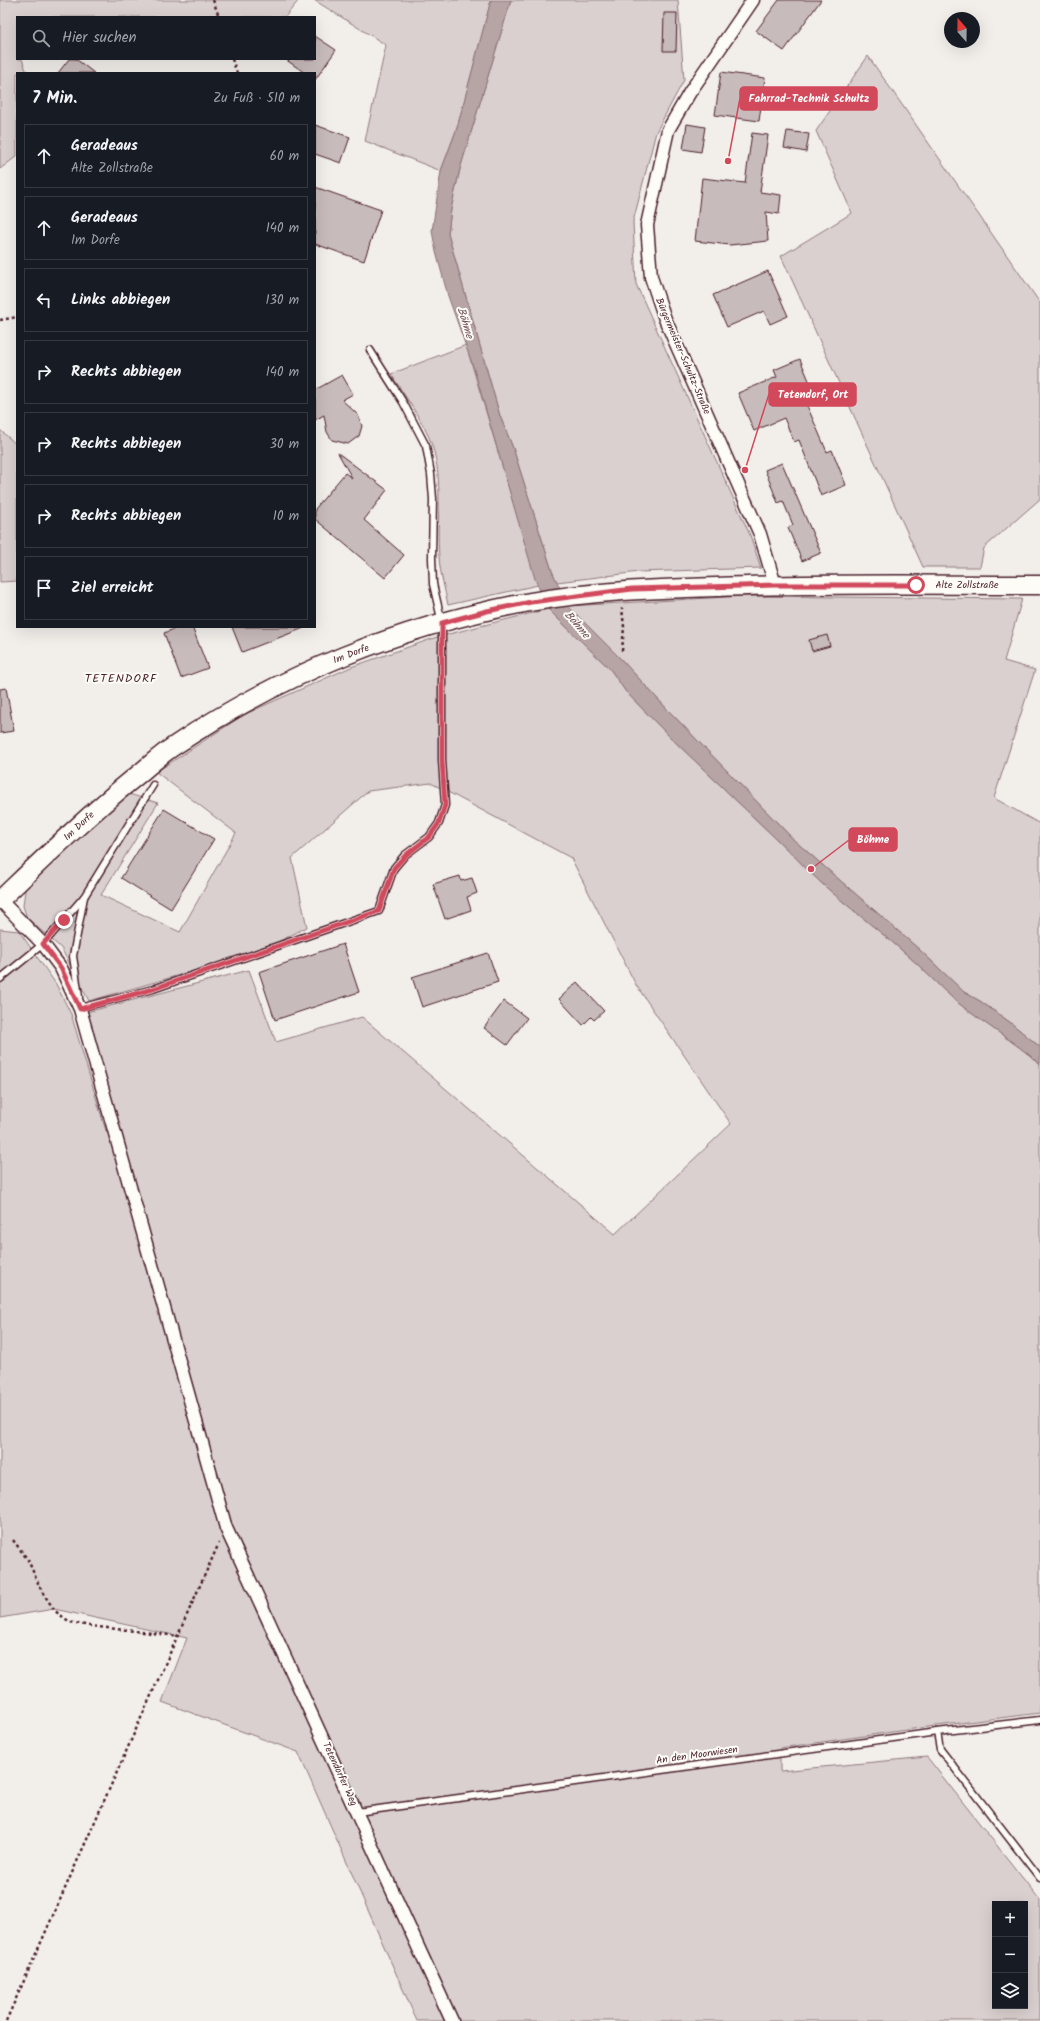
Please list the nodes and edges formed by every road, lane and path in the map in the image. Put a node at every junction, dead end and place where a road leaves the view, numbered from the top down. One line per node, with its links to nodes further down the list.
1 (213, 0): 3 (path)
2 (753, 0): 9 (street, Bürgermeister-Schultz-Straße)
3 (219, 16)
4 (232, 60): 5 (path)
5 (237, 72)
6 (16, 317): 7 (path)
7 (0, 320)
8 (370, 350): 12 (lane)
9 (775, 585): 10 (street, Alte Zollstraße); 11 (street, Im Dorfe)
10 (1040, 585)
11 (620, 590): 12 (street, Im Dorfe); 13 (path)
12 (442, 623): 16 (street, Im Dorfe); 20 (lane)
13 (622, 651)
14 (153, 785): 15 (lane)
15 (84, 897): 17 (lane); 20 (lane)
16 (0, 900): 17 (street, Tetendorfer Weg)
17 (43, 944): 18 (lane); 20 (street, Tetendorfer Weg)
18 (2, 978): 19 (lane)
19 (0, 983)
20 (80, 1009): 21 (street, Tetendorfer Weg)
21 (226, 1528): 23 (path); 26 (street, Tetendorfer Weg)
22 (13, 1540): 23 (path)
23 (178, 1636): 28 (path)
24 (1040, 1720): 25 (lane, An den Moorwiesen)
25 (937, 1732): 26 (lane, An den Moorwiesen); 27 (lane)
26 (357, 1812): 29 (street, Tetendorfer Weg)
27 (1040, 1878)
28 (6, 2021)
29 (452, 2021)

